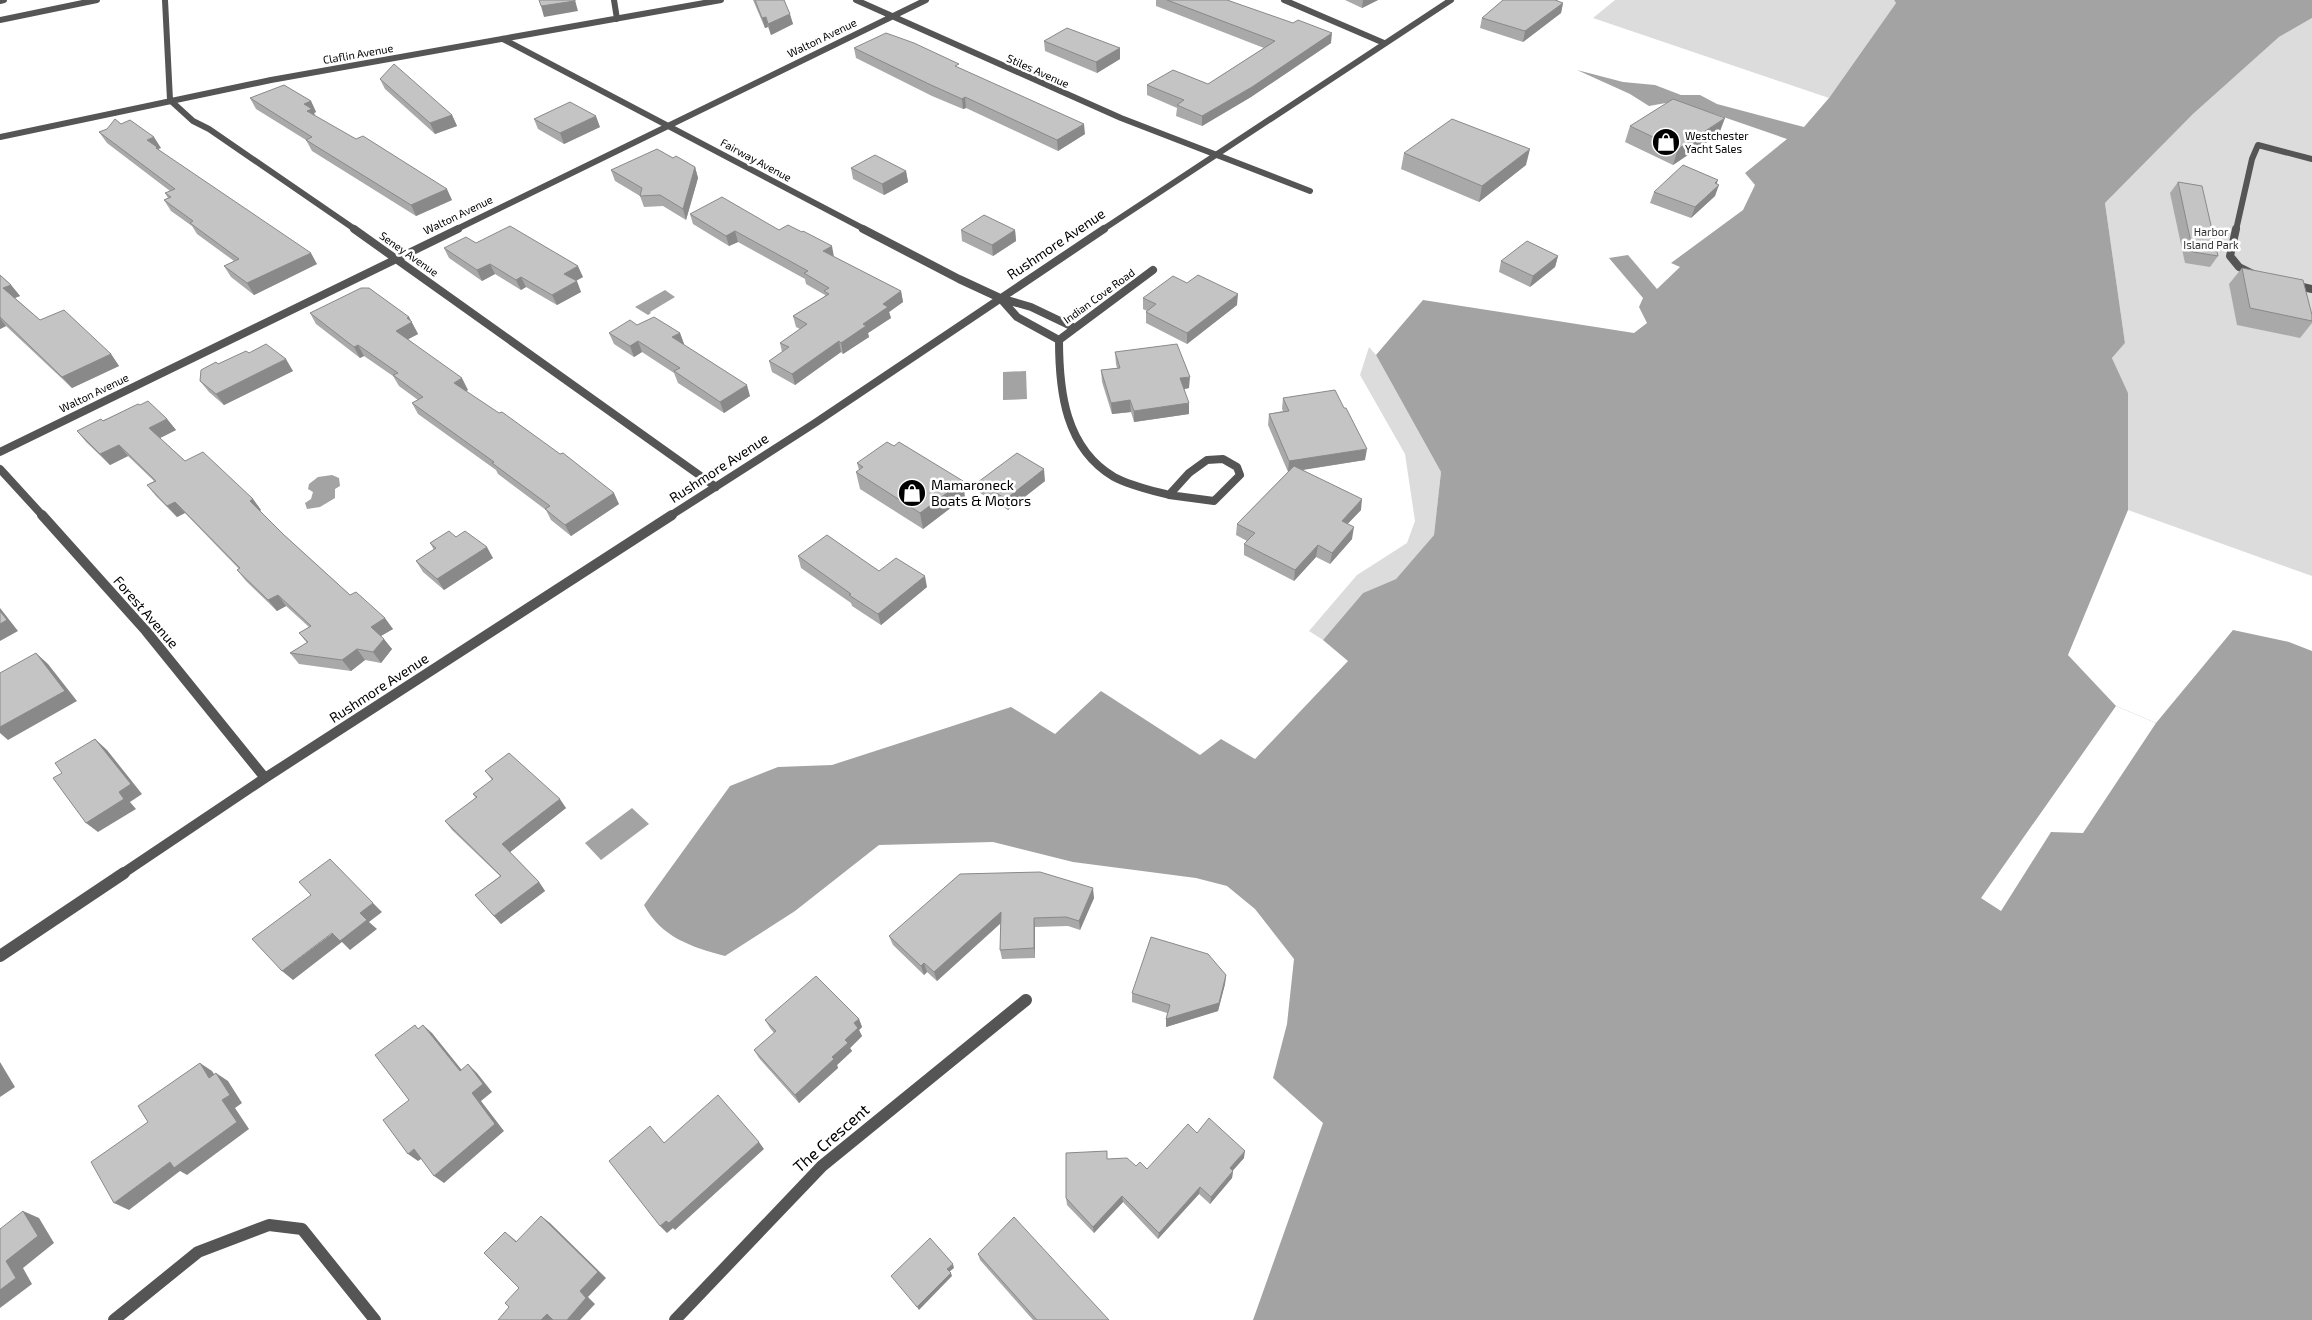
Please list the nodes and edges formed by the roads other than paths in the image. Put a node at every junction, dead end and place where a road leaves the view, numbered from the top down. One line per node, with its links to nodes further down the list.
1 (97, 0): 11 (street)
2 (165, 0): 14 (street)
3 (614, 0): 10 (street)
4 (721, 0): 10 (street, Claflin Avenue)
5 (856, 0): 9 (street, Stiles Avenue)
6 (926, 0): 9 (street, Walton Avenue)
7 (1284, 0): 13 (street)
8 (1451, 0): 13 (street, Rushmore Avenue)
9 (891, 17): 15 (street, Walton Avenue); 17 (street, Stiles Avenue)
10 (617, 18): 12 (street, Claflin Avenue)
11 (0, 20)
12 (503, 39): 14 (street, Claflin Avenue); 15 (street, Fairway Avenue)
13 (1384, 43): 17 (street, Rushmore Avenue)
14 (170, 100): 16 (street, Claflin Avenue); 20 (street, Seney Avenue)
15 (669, 126): 20 (street, Walton Avenue); 25 (street, Fairway Avenue)
16 (0, 138)
17 (1215, 154): 19 (street, Stiles Avenue); 25 (street, Rushmore Avenue)
18 (2312, 159): 22 (street)
19 (1310, 191)
20 (395, 257): 28 (street, Walton Avenue); 30 (street, Seney Avenue)
21 (1153, 270): 26 (street, Indian Cove Road)
22 (2262, 277)
23 (2287, 283): 24 (street)
24 (2312, 289)
25 (1000, 298): 26 (street); 27 (street, Indian Cove Road); 30 (street, Rushmore Avenue)
26 (1075, 328): 27 (street, Indian Cove Road)
27 (1059, 340): 31 (street, Indian Cove Road)
28 (0, 452)
29 (0, 469): 32 (street, Forest Avenue)
30 (716, 487): 32 (street, Rushmore Avenue)
31 (1169, 495): 31 (street, Indian Cove Road)
32 (265, 778): 33 (street, Rushmore Avenue)
33 (0, 956)
34 (1026, 1000): 37 (street, The Crescent)
35 (114, 1320): 36 (street)
36 (375, 1320)
37 (675, 1320)

